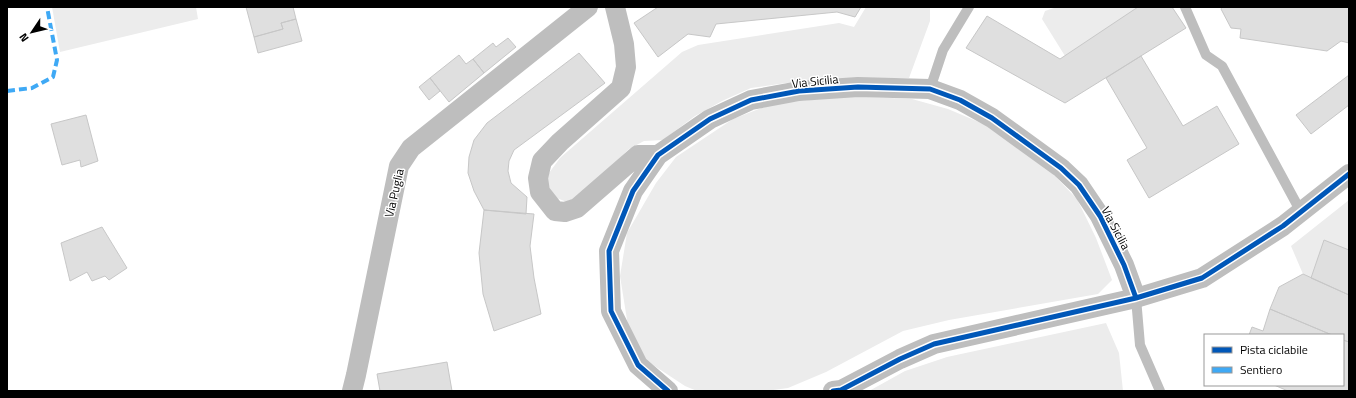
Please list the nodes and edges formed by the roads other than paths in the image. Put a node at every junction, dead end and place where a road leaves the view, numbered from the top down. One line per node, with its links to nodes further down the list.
1 (588, 7): 10 (street, Via Puglia)
2 (615, 7): 6 (street)
3 (969, 7): 5 (lane)
4 (1185, 7): 8 (lane)
5 (930, 90): 6 (street, Via Sicilia); 9 (street, Via Sicilia)
6 (658, 155): 11 (street, Via Sicilia)
7 (1349, 174): 8 (street)
8 (1301, 212): 9 (street)
9 (1136, 298): 12 (street); 13 (lane, Via Sicilia)
10 (352, 391)
11 (668, 391)
12 (838, 391)
13 (1160, 391)

